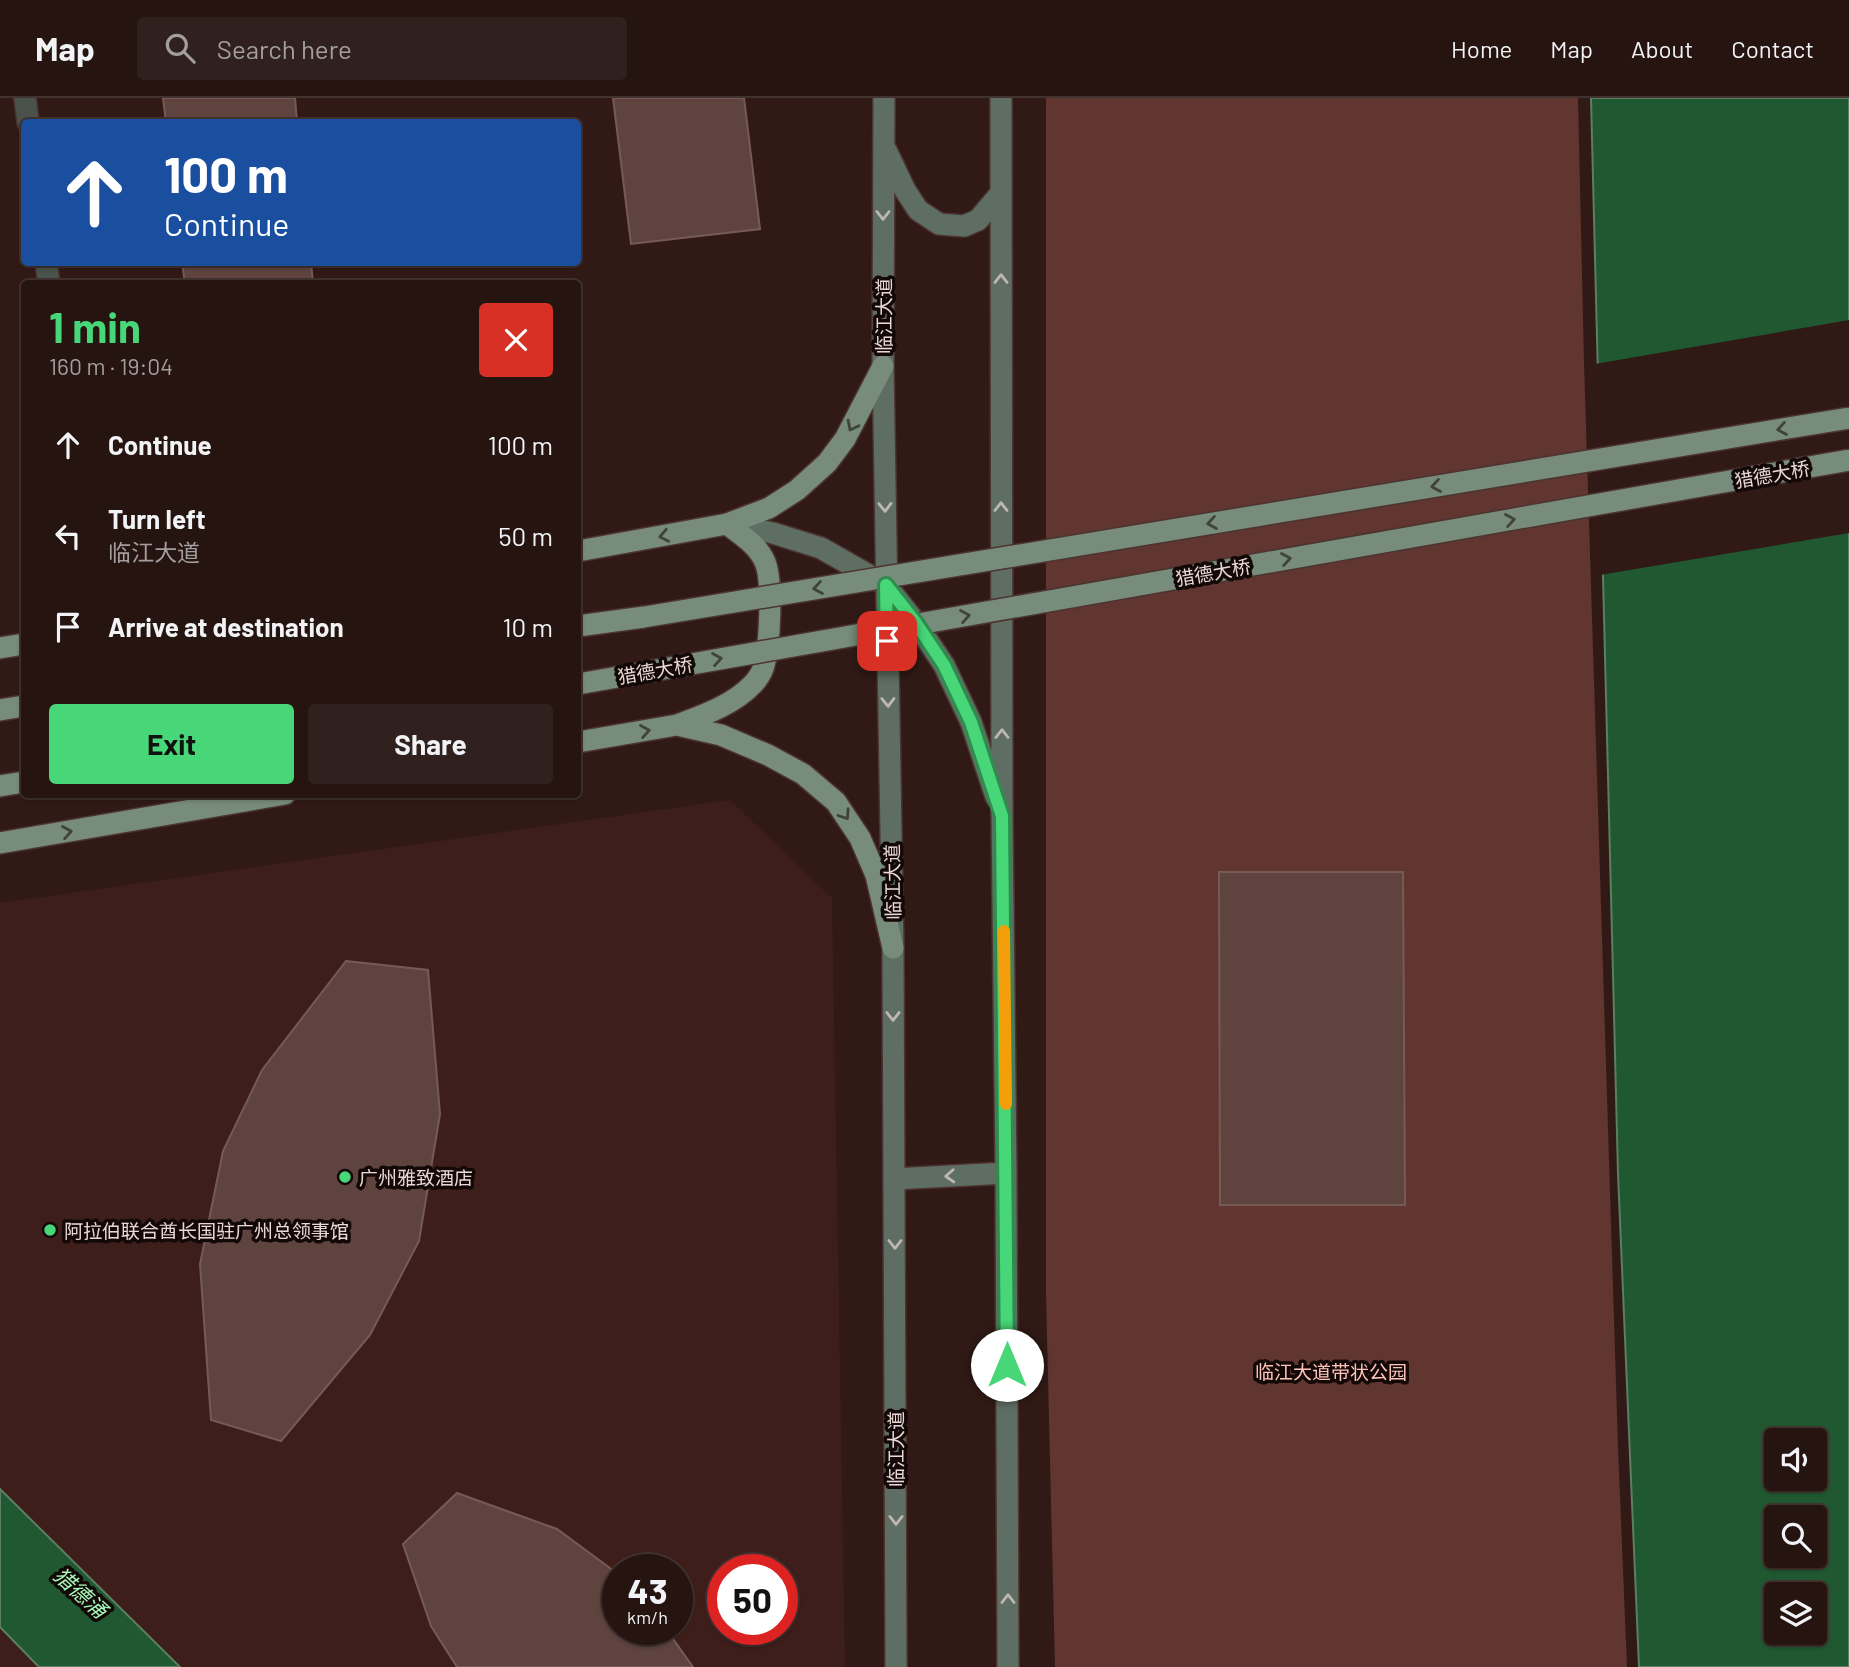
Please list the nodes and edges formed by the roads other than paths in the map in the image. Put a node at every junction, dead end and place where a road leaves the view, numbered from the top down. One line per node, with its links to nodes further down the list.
1 (25, 98): 4 (street)
2 (884, 98): 5 (main road, 临江大道)
3 (1001, 98): 6 (main road)
4 (28, 119)
5 (884, 145): 6 (main road); 7 (main road, 临江大道, one-way to 7)
6 (1001, 193): 24 (main road, one-way to 6)
7 (883, 366): 10 (highway, one-way to 10); 12 (main road, 临江大道, one-way to 12)
8 (1849, 418): 13 (highway, one-way to 13, bridge)
9 (1849, 460): 16 (highway, 猎德大桥, one-way to 9, bridge)
10 (727, 524): 11 (highway, one-way to 11); 12 (main road); 19 (highway)
11 (581, 550)
12 (886, 585): 24 (main road); 26 (main road, 临江大道, one-way to 26)
13 (581, 626)
14 (21, 644): 15 (highway)
15 (0, 648)
16 (581, 683)
17 (21, 706): 18 (highway)
18 (0, 710)
19 (677, 726): 20 (highway, one-way to 19); 26 (highway, one-way to 26)
20 (581, 742)
21 (21, 782): 22 (highway)
22 (0, 786)
23 (262, 798): 25 (highway, one-way to 23)
24 (1002, 816): 27 (main road)
25 (0, 843)
26 (893, 948): 28 (main road, 临江大道, one-way to 28)
27 (1006, 1173): 28 (main road, one-way to 28); 30 (main road, one-way to 27)
28 (894, 1179): 29 (main road, 临江大道, one-way to 29)
29 (897, 1667)
30 (1008, 1667)

